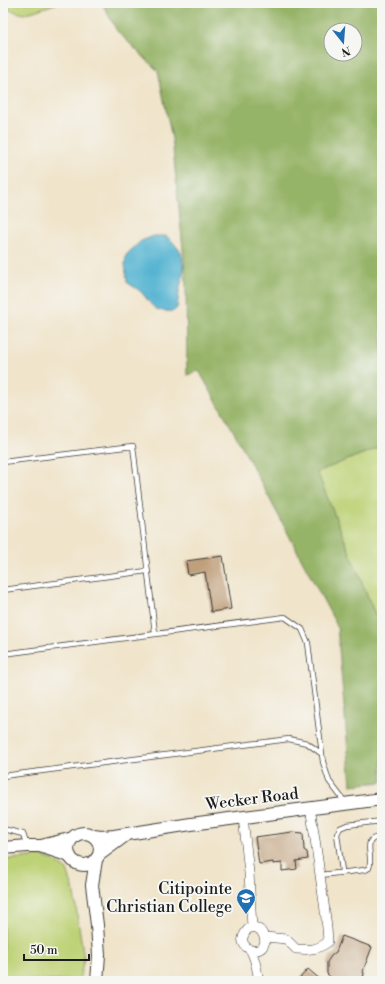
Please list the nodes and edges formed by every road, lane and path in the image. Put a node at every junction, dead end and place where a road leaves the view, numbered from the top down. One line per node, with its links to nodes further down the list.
1 (3, 462): 2 (lane)
2 (147, 571): 3 (lane); 4 (lane)
3 (3, 590)
4 (155, 633): 5 (lane); 6 (lane)
5 (3, 654)
6 (322, 754): 7 (lane); 9 (lane)
7 (3, 776)
8 (382, 799): 9 (street, Wecker Road)
9 (347, 804): 10 (street, Wecker Road)
10 (310, 808): 11 (street, Wecker Road); 24 (street)
11 (243, 817): 14 (street, Wecker Road); 26 (street)
12 (382, 821): 23 (lane)
13 (3, 829): 18 (lane)
14 (127, 834): 15 (street, Wecker Road); 21 (street, Wecker Road)
15 (94, 836): 17 (street, Wecker Road); 21 (street)
16 (382, 837): 23 (lane)
17 (73, 838): 19 (street, Wecker Road); 22 (street)
18 (27, 846): 19 (street, Wecker Road); 20 (street, Wecker Road)
19 (40, 846): 22 (street, Wecker Road)
20 (3, 848)
21 (97, 858): 22 (street, Wecker Road); 25 (street)
22 (74, 860): 25 (street)
23 (342, 871): 24 (lane)
24 (320, 875): 27 (street)
25 (92, 885): 29 (street)
26 (252, 928): 27 (street); 28 (street)
27 (265, 938): 28 (street)
28 (250, 950): 30 (street)
29 (98, 981)
30 (259, 981)

